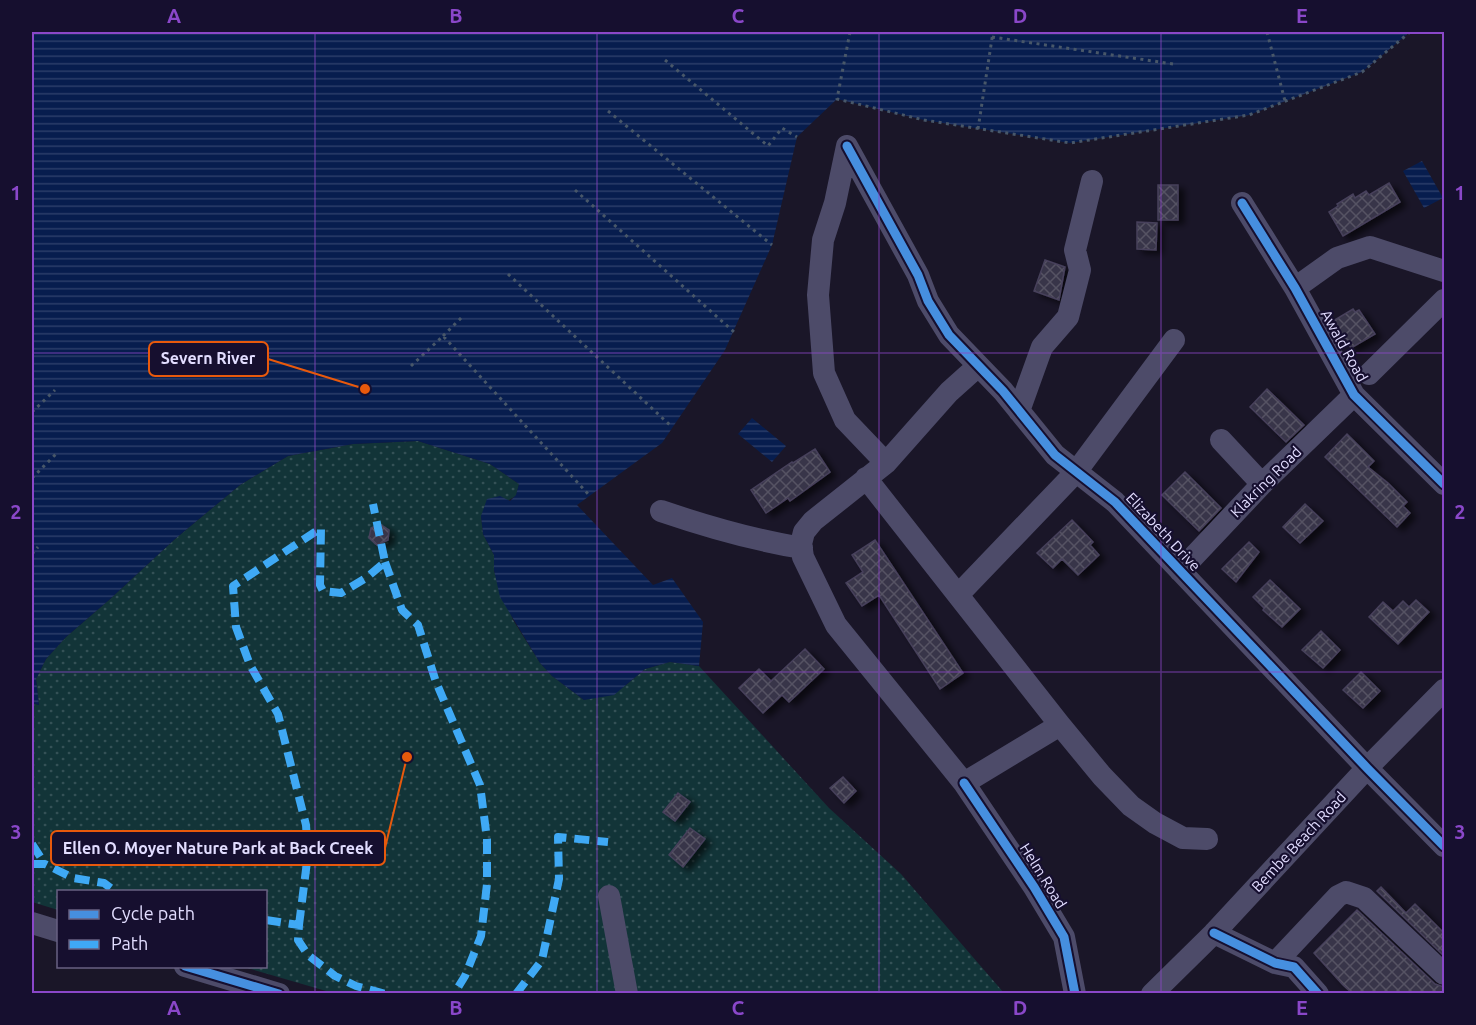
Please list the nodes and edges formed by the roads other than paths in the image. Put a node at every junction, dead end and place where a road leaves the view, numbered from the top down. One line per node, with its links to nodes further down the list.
1 (1092, 181): 10 (street)
2 (1242, 203): 4 (street, Awald Road)
3 (1444, 271): 4 (street)
4 (1295, 288): 9 (street, Awald Road)
5 (1444, 300): 8 (street)
6 (1173, 340): 13 (street)
7 (978, 366): 10 (street, Elizabeth Drive); 12 (street); 12 (street, Elizabeth Drive)
8 (1369, 374)
9 (1354, 395): 15 (street, Klakring Road); 16 (street, Awald Road)
10 (1019, 411): 13 (street, Elizabeth Drive)
11 (1221, 441): 15 (street)
12 (886, 463): 14 (street)
13 (1076, 472): 19 (street, Elizabeth Drive); 20 (street)
14 (866, 478): 18 (street); 20 (street)
15 (1262, 484): 19 (street, Klakring Road)
16 (1444, 484)
17 (662, 511): 18 (street)
18 (802, 548): 24 (street, Helm Road)
19 (1180, 571): 23 (street, Elizabeth Drive)
20 (958, 596): 22 (street)
21 (1444, 690): 23 (street, Bembe Beach Road)
22 (1060, 725): 24 (street); 25 (street)
23 (1367, 768): 26 (street, Elizabeth Drive); 30 (street, Bembe Beach Road)
24 (964, 783): 36 (street, Helm Road)
25 (1207, 839)
26 (1444, 846)
27 (609, 896): 35 (street)
28 (32, 923): 29 (street)
29 (57, 931)
30 (1214, 933): 31 (street); 37 (street, Bembe Beach Road)
31 (1275, 963): 33 (street); 38 (street)
32 (191, 968): 34 (street)
33 (1444, 975)
34 (279, 993)
35 (627, 993)
36 (1074, 993)
37 (1152, 993)
38 (1318, 993)

